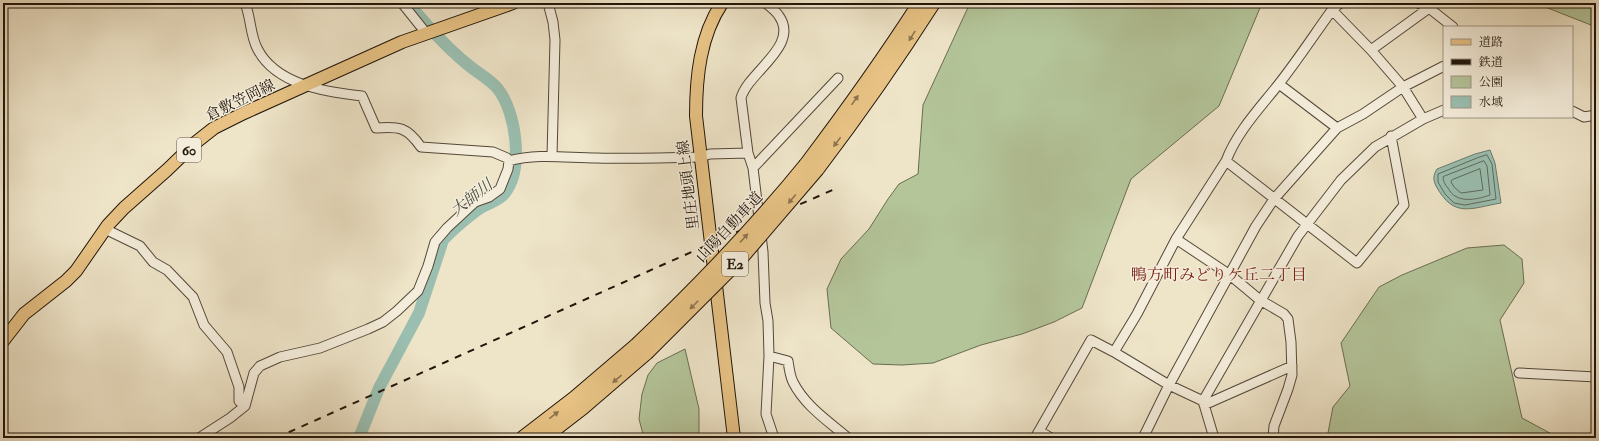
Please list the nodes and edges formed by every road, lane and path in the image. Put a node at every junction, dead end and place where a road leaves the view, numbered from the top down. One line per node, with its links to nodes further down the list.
1 (246, 3): 19 (street)
2 (402, 3): 14 (street)
3 (513, 3): 14 (main road, 倉敷笠岡線 / 60)
4 (548, 3): 28 (street)
5 (722, 3): 29 (main road, 里庄地頭上線)
6 (766, 3): 27 (street)
7 (920, 3): 32 (highway, 山陽自動車道 / E2, one-way to 7)
8 (933, 3): 32 (highway, 山陽自動車道 / E2, one-way to 32)
9 (1340, 3): 12 (street)
10 (1418, 3): 11 (street)
11 (1429, 8): 13 (street); 15 (street)
12 (1332, 10): 15 (street); 18 (street)
13 (1452, 26)
14 (430, 32): 19 (main road, 倉敷笠岡線 / 60)
15 (1371, 50): 20 (street)
16 (1443, 66): 20 (street)
17 (838, 78): 33 (street)
18 (1279, 84): 25 (street); 31 (street)
19 (307, 85): 30 (street); 36 (main road, 倉敷笠岡線 / 60)
20 (1403, 86): 24 (street); 25 (street)
21 (1443, 110): 24 (street)
22 (1573, 112): 23 (street)
23 (1596, 115)
24 (1422, 119): 26 (street)
25 (1337, 128): 34 (street)
26 (1391, 136): 35 (street); 35 (street)
27 (748, 153): 29 (street); 33 (street)
28 (552, 156): 29 (street); 30 (street)
29 (700, 157): 55 (main road, 里庄地頭上線)
30 (512, 160): 49 (street)
31 (1226, 161): 34 (street); 37 (street)
32 (812, 167): 41 (highway, 山陽自動車道 / E2, bridge)
33 (753, 168): 43 (street)
34 (1274, 199): 35 (street); 38 (street)
35 (1307, 224): 39 (street)
36 (105, 229): 40 (main road, 倉敷笠岡線 / 60); 49 (street)
37 (1176, 238): 38 (street); 42 (street)
38 (1230, 275): 39 (street); 47 (street)
39 (1260, 300): 44 (street); 48 (street)
40 (3, 341)
41 (642, 349): 53 (highway, 山陽自動車道 / E2, one-way to 41); 54 (highway, 山陽自動車道 / E2, one-way to 54)
42 (1114, 352): 47 (street); 50 (street)
43 (769, 356): 56 (street); 57 (street)
44 (1292, 366): 48 (street); 51 (street)
45 (1518, 373): 46 (street)
46 (1596, 377)
47 (1169, 385): 48 (street); 59 (street)
48 (1203, 403): 60 (street)
49 (245, 406): 52 (street)
50 (1037, 434): 58 (street)
51 (1273, 437)
52 (199, 438)
53 (523, 438)
54 (542, 438)
55 (734, 438)
56 (774, 438)
57 (848, 438)
58 (1052, 438)
59 (1143, 438)
60 (1214, 438)

